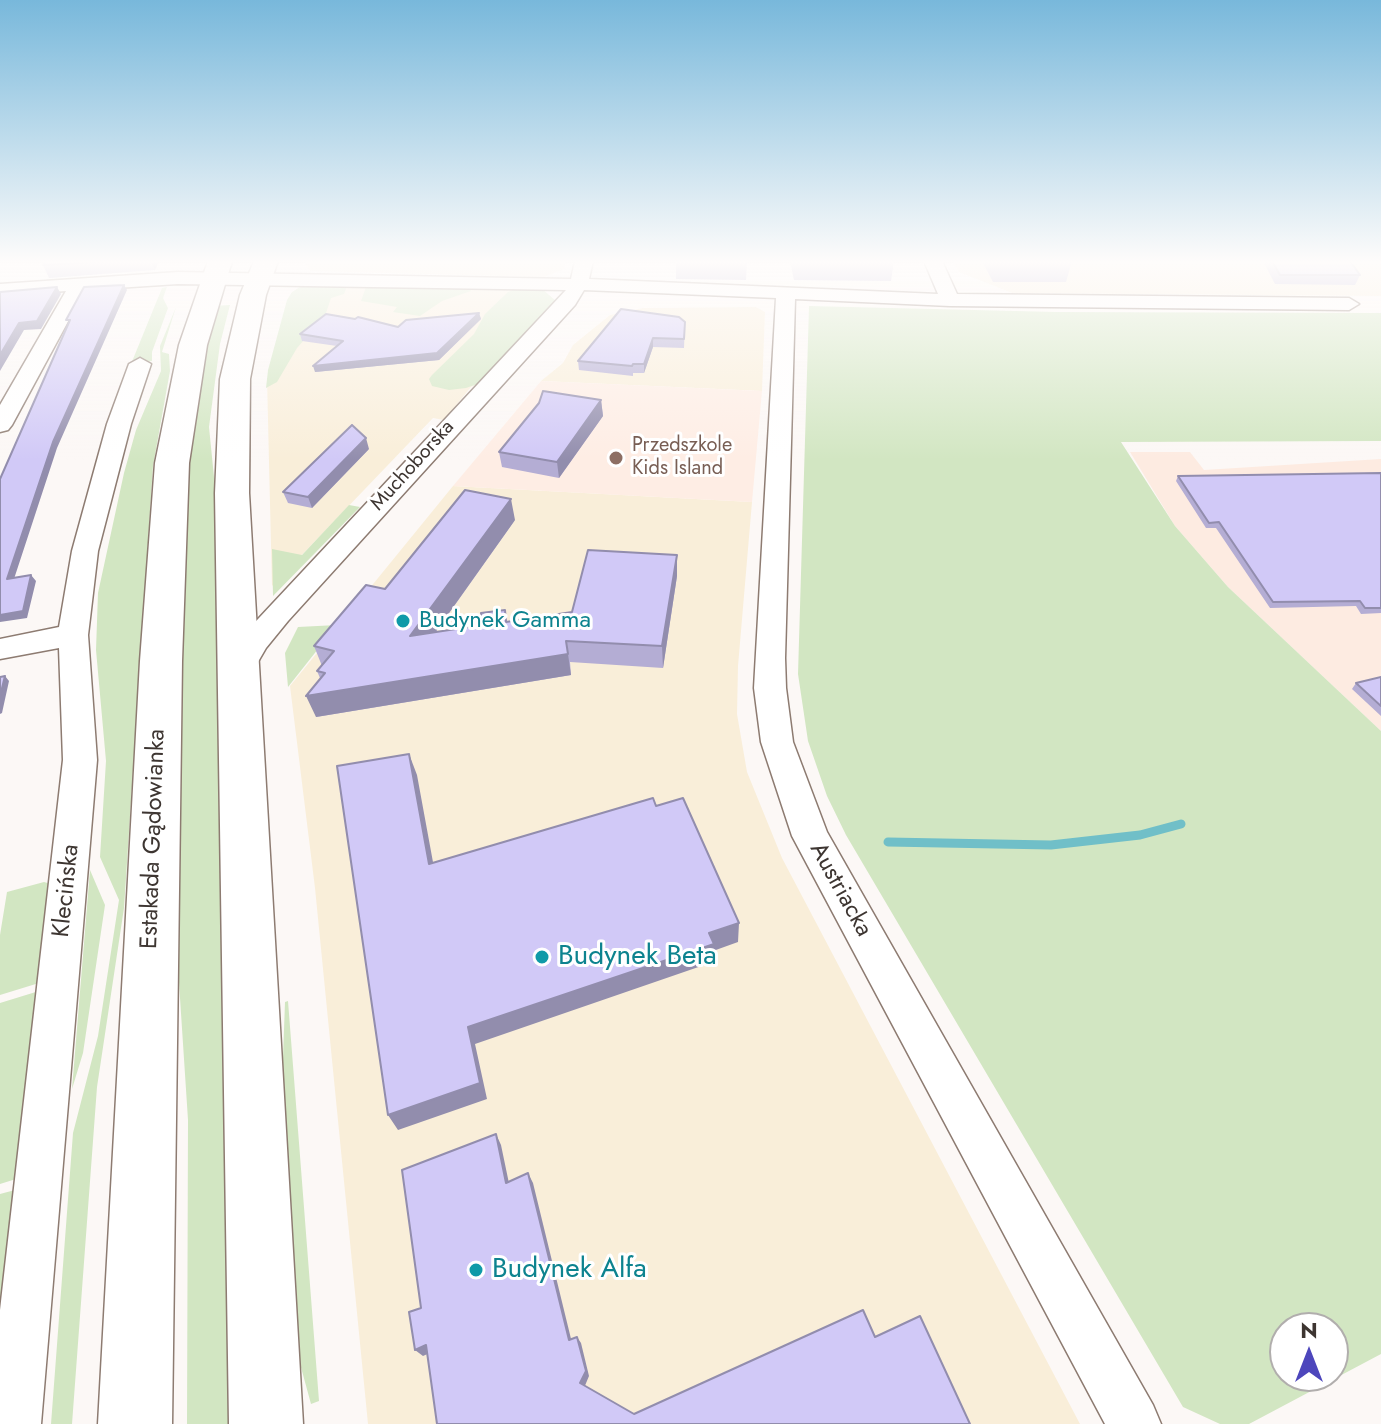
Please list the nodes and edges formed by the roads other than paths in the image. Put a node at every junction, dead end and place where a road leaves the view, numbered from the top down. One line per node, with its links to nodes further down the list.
1 (55, 327): 7 (street)
2 (199, 327): 12 (main road, Estakada Gądowianka)
3 (248, 327): 10 (main road)
4 (543, 327): 10 (street, Muchoborska)
5 (785, 327): 14 (street, Austriacka)
6 (140, 364): 8 (street, Klecińska)
7 (0, 425)
8 (73, 635): 9 (street); 11 (street, Klecińska)
9 (0, 649)
10 (237, 671): 13 (main road)
11 (14, 1424)
12 (135, 1424)
13 (266, 1424)
14 (1134, 1424)

